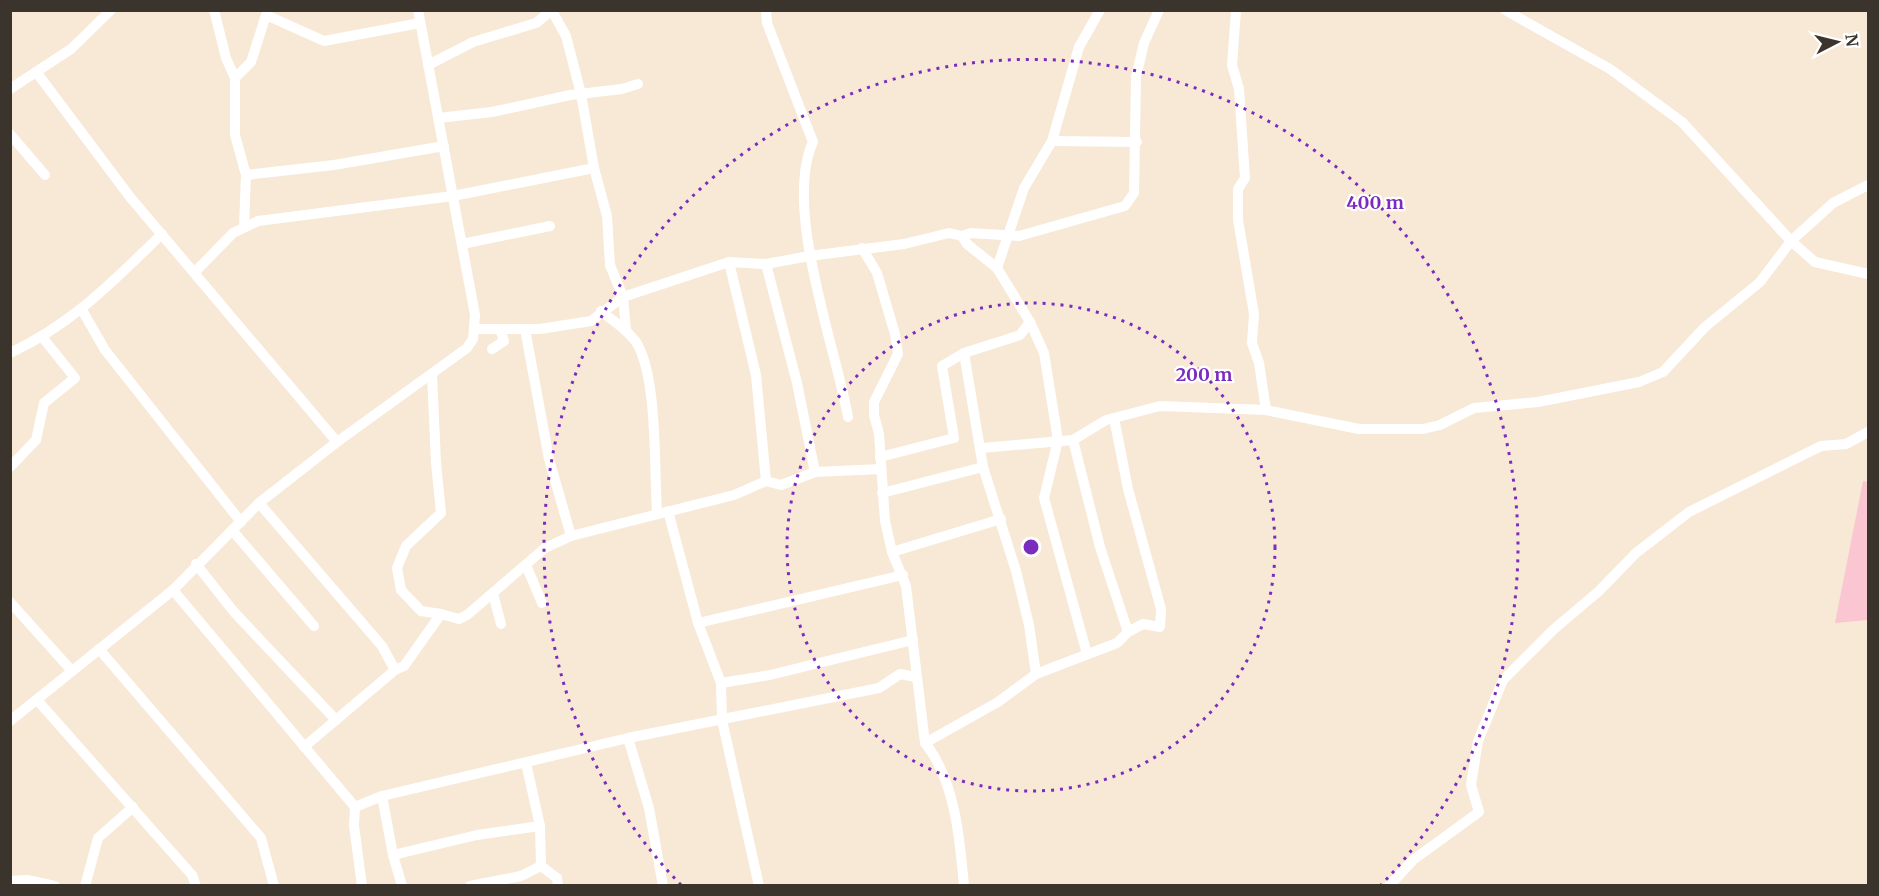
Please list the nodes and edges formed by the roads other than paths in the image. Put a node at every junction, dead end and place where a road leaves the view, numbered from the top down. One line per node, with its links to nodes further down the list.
1 (111, 10): 12 (street)
2 (214, 10): 13 (street)
3 (418, 10): 10 (street)
4 (766, 10): 35 (street)
5 (1100, 10): 19 (street)
6 (1159, 10): 20 (street)
7 (1236, 10): 54 (street)
8 (1505, 10): 32 (street)
9 (552, 11): 11 (street); 16 (street)
10 (420, 23): 11 (street); 13 (street)
11 (428, 65): 17 (street)
12 (37, 73): 15 (street); 29 (street)
13 (235, 78): 24 (street)
14 (638, 84): 16 (street)
15 (10, 89)
16 (581, 94): 17 (street); 22 (street)
17 (438, 118): 21 (street)
18 (10, 134): 23 (street)
19 (1052, 141): 20 (street); 30 (street)
20 (1137, 142): 30 (street)
21 (444, 146): 24 (street); 26 (street)
22 (594, 168): 26 (street); 41 (street)
23 (45, 175)
24 (246, 175): 27 (street)
25 (1869, 185): 32 (street)
26 (453, 196): 27 (street); 33 (street)
27 (244, 226): 39 (street)
28 (550, 226): 33 (street)
29 (162, 234): 39 (street); 42 (street)
30 (1009, 234): 31 (street); 38 (street)
31 (962, 236): 34 (street); 38 (street)
32 (1791, 241): 40 (street); 54 (street)
33 (462, 244): 45 (street)
34 (862, 248): 35 (street); 62 (street)
35 (809, 256): 37 (street); 55 (street)
36 (729, 262): 37 (street); 41 (street); 66 (street)
37 (766, 264): 65 (street)
38 (997, 268): 44 (street)
39 (195, 272): 60 (street)
40 (1869, 274)
41 (623, 297): 43 (street); 48 (street)
42 (81, 310): 49 (street); 71 (street)
43 (601, 312): 47 (street); 48 (street)
44 (1030, 322): 52 (street); 58 (street)
45 (475, 329): 46 (street); 53 (street)
46 (500, 329): 47 (street); 50 (street)
47 (525, 329): 73 (street)
48 (626, 330): 69 (street)
49 (43, 338): 51 (street); 63 (street)
50 (492, 349)
51 (10, 353)
52 (964, 353): 61 (street); 62 (street)
53 (432, 374): 60 (street); 82 (street)
54 (1266, 410): 56 (street)
55 (848, 417)
56 (1114, 418): 59 (street); 86 (street)
57 (1869, 432): 122 (street)
58 (1058, 440): 59 (street); 61 (street); 89 (street)
59 (1073, 440): 86 (street)
60 (337, 442): 68 (street)
61 (982, 448): 64 (street)
62 (881, 463): 65 (street); 67 (street)
63 (10, 467)
64 (983, 467): 67 (street); 70 (street)
65 (815, 472): 66 (street)
66 (766, 481): 69 (street)
67 (882, 493): 74 (street)
68 (259, 503): 71 (street); 90 (street)
69 (662, 512): 73 (street); 83 (street)
70 (1001, 519): 74 (street); 92 (street)
71 (241, 522): 72 (street)
72 (232, 530): 75 (street); 85 (street)
73 (571, 536): 76 (street)
74 (892, 552): 77 (street)
75 (196, 564): 78 (street); 96 (street)
76 (526, 565): 79 (street); 81 (street)
77 (903, 575): 83 (street); 87 (street)
78 (173, 590): 88 (street); 101 (street)
79 (493, 594): 82 (street); 84 (street)
80 (10, 602): 91 (street)
81 (542, 603)
82 (441, 614): 90 (street)
83 (698, 623): 94 (street)
84 (501, 624)
85 (314, 626)
86 (1128, 632): 89 (street)
87 (913, 640): 93 (street); 94 (street)
88 (99, 649): 91 (street); 114 (street)
89 (1087, 654): 92 (street)
90 (395, 670): 96 (street)
91 (72, 671): 95 (street)
92 (1035, 674): 100 (street)
93 (916, 677): 97 (street); 100 (street)
94 (721, 683): 97 (street)
95 (38, 701): 98 (street); 104 (street)
96 (336, 720): 101 (street)
97 (722, 720): 99 (street); 120 (street)
98 (10, 721)
99 (628, 738): 102 (street); 119 (street)
100 (925, 743): 121 (street)
101 (304, 747): 105 (street)
102 (526, 763): 103 (street); 106 (street)
103 (382, 796): 105 (street); 107 (street)
104 (133, 807): 112 (street); 113 (street)
105 (355, 807): 115 (street)
106 (540, 826): 107 (street); 108 (street)
107 (393, 855): 116 (street)
108 (541, 866): 110 (street); 118 (street)
109 (10, 881): 111 (street)
110 (522, 881): 117 (street)
111 (55, 885)
112 (85, 885)
113 (196, 885)
114 (274, 885)
115 (363, 885)
116 (402, 885)
117 (470, 885)
118 (558, 885)
119 (663, 885)
120 (759, 885)
121 (964, 885)
122 (1389, 885)

